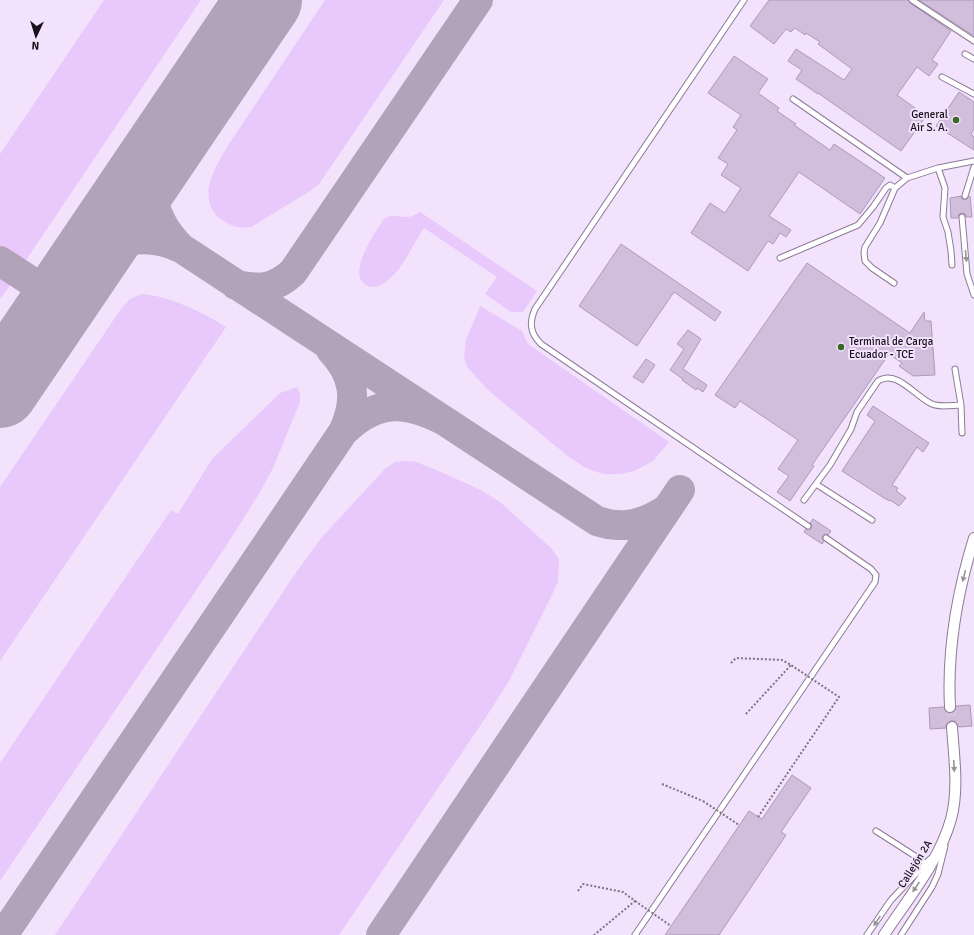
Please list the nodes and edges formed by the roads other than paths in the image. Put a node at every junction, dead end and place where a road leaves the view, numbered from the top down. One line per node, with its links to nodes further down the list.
1 (744, 0): 26 (lane)
2 (912, 0): 3 (lane)
3 (974, 41)
4 (965, 54): 5 (lane)
5 (974, 59)
6 (942, 77): 7 (lane)
7 (974, 94)
8 (794, 99): 12 (lane)
9 (974, 161): 11 (lane)
10 (974, 167): 14 (lane)
11 (938, 168): 12 (lane); 17 (lane)
12 (908, 178): 13 (lane)
13 (895, 188): 16 (lane); 18 (lane)
14 (965, 196)
15 (962, 217): 19 (lane, one-way to 19)
16 (780, 258)
17 (952, 265)
18 (894, 283)
19 (974, 296)
20 (955, 369): 21 (lane)
21 (961, 405): 22 (lane); 23 (lane)
22 (962, 433)
23 (816, 484): 24 (lane); 25 (lane)
24 (804, 500)
25 (872, 520)
26 (808, 526)
27 (826, 538): 35 (lane)
28 (974, 538): 29 (street, one-way to 29)
29 (950, 707)
30 (952, 727): 31 (street, Callejón 2A, one-way to 31)
31 (951, 818): 33 (street, Callejón 2A); 38 (lane)
32 (876, 831): 34 (lane)
33 (939, 850): 34 (lane); 37 (street, Callejón 2A, one-way to 37)
34 (926, 863): 36 (lane, one-way to 36)
35 (636, 935)
36 (867, 935)
37 (884, 935)
38 (902, 935)

